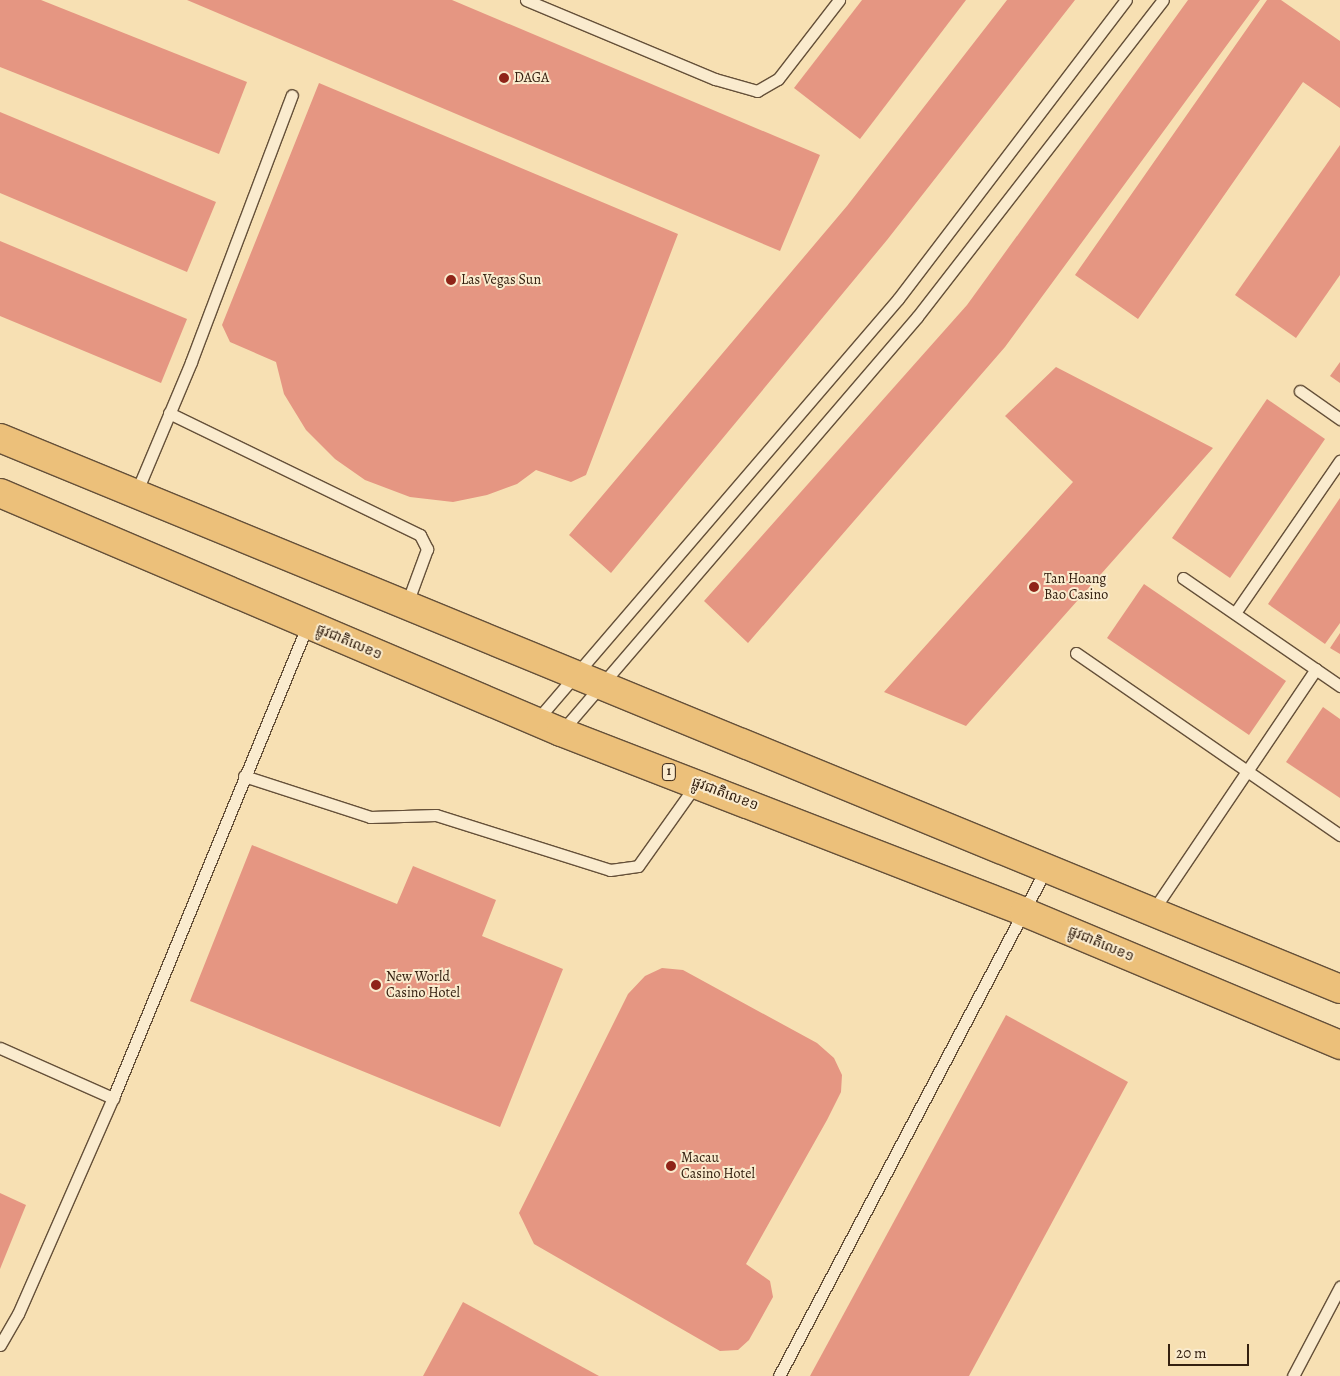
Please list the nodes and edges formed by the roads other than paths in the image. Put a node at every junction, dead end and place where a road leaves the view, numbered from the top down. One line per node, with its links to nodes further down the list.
1 (526, 0): 2 (lane)
2 (839, 0)
3 (1126, 0): 19 (lane)
4 (1163, 0): 20 (lane)
5 (292, 95): 7 (lane)
6 (1300, 392): 8 (lane)
7 (169, 414): 12 (lane); 14 (lane)
8 (1340, 418)
9 (0, 438): 12 (highway)
10 (1340, 462): 15 (lane)
11 (0, 493): 16 (highway, ផ្លូវជាតិលេខ១ / 1)
12 (136, 493): 14 (highway)
13 (1183, 578): 15 (lane)
14 (406, 606): 19 (highway)
15 (1234, 613): 18 (lane)
16 (308, 624): 22 (highway, ផ្លូវជាតិលេខ១ / 1); 25 (lane)
17 (1076, 653): 24 (lane)
18 (1316, 669): 21 (lane); 24 (lane)
19 (575, 675): 20 (highway); 22 (lane)
20 (600, 686): 23 (lane); 28 (highway)
21 (1340, 686)
22 (536, 720): 23 (highway, ផ្លូវជាតិលេខ១ / 1)
23 (561, 732): 26 (highway, ផ្លូវជាតិលេខ១ / 1)
24 (1245, 771): 27 (lane); 30 (lane)
25 (244, 776): 26 (lane); 34 (lane)
26 (697, 782): 29 (highway, ផ្លូវជាតិលេខ១ / 1)
27 (1340, 835)
28 (1046, 868): 29 (lane); 30 (highway)
29 (1024, 912): 32 (highway, ផ្លូវជាតិលេខ១ / 1); 37 (lane)
30 (1152, 912): 31 (highway)
31 (1340, 989)
32 (1340, 1045)
33 (0, 1048): 34 (lane)
34 (113, 1098): 36 (lane)
35 (1340, 1287): 38 (lane)
36 (0, 1345)
37 (779, 1376)
38 (1293, 1376)

